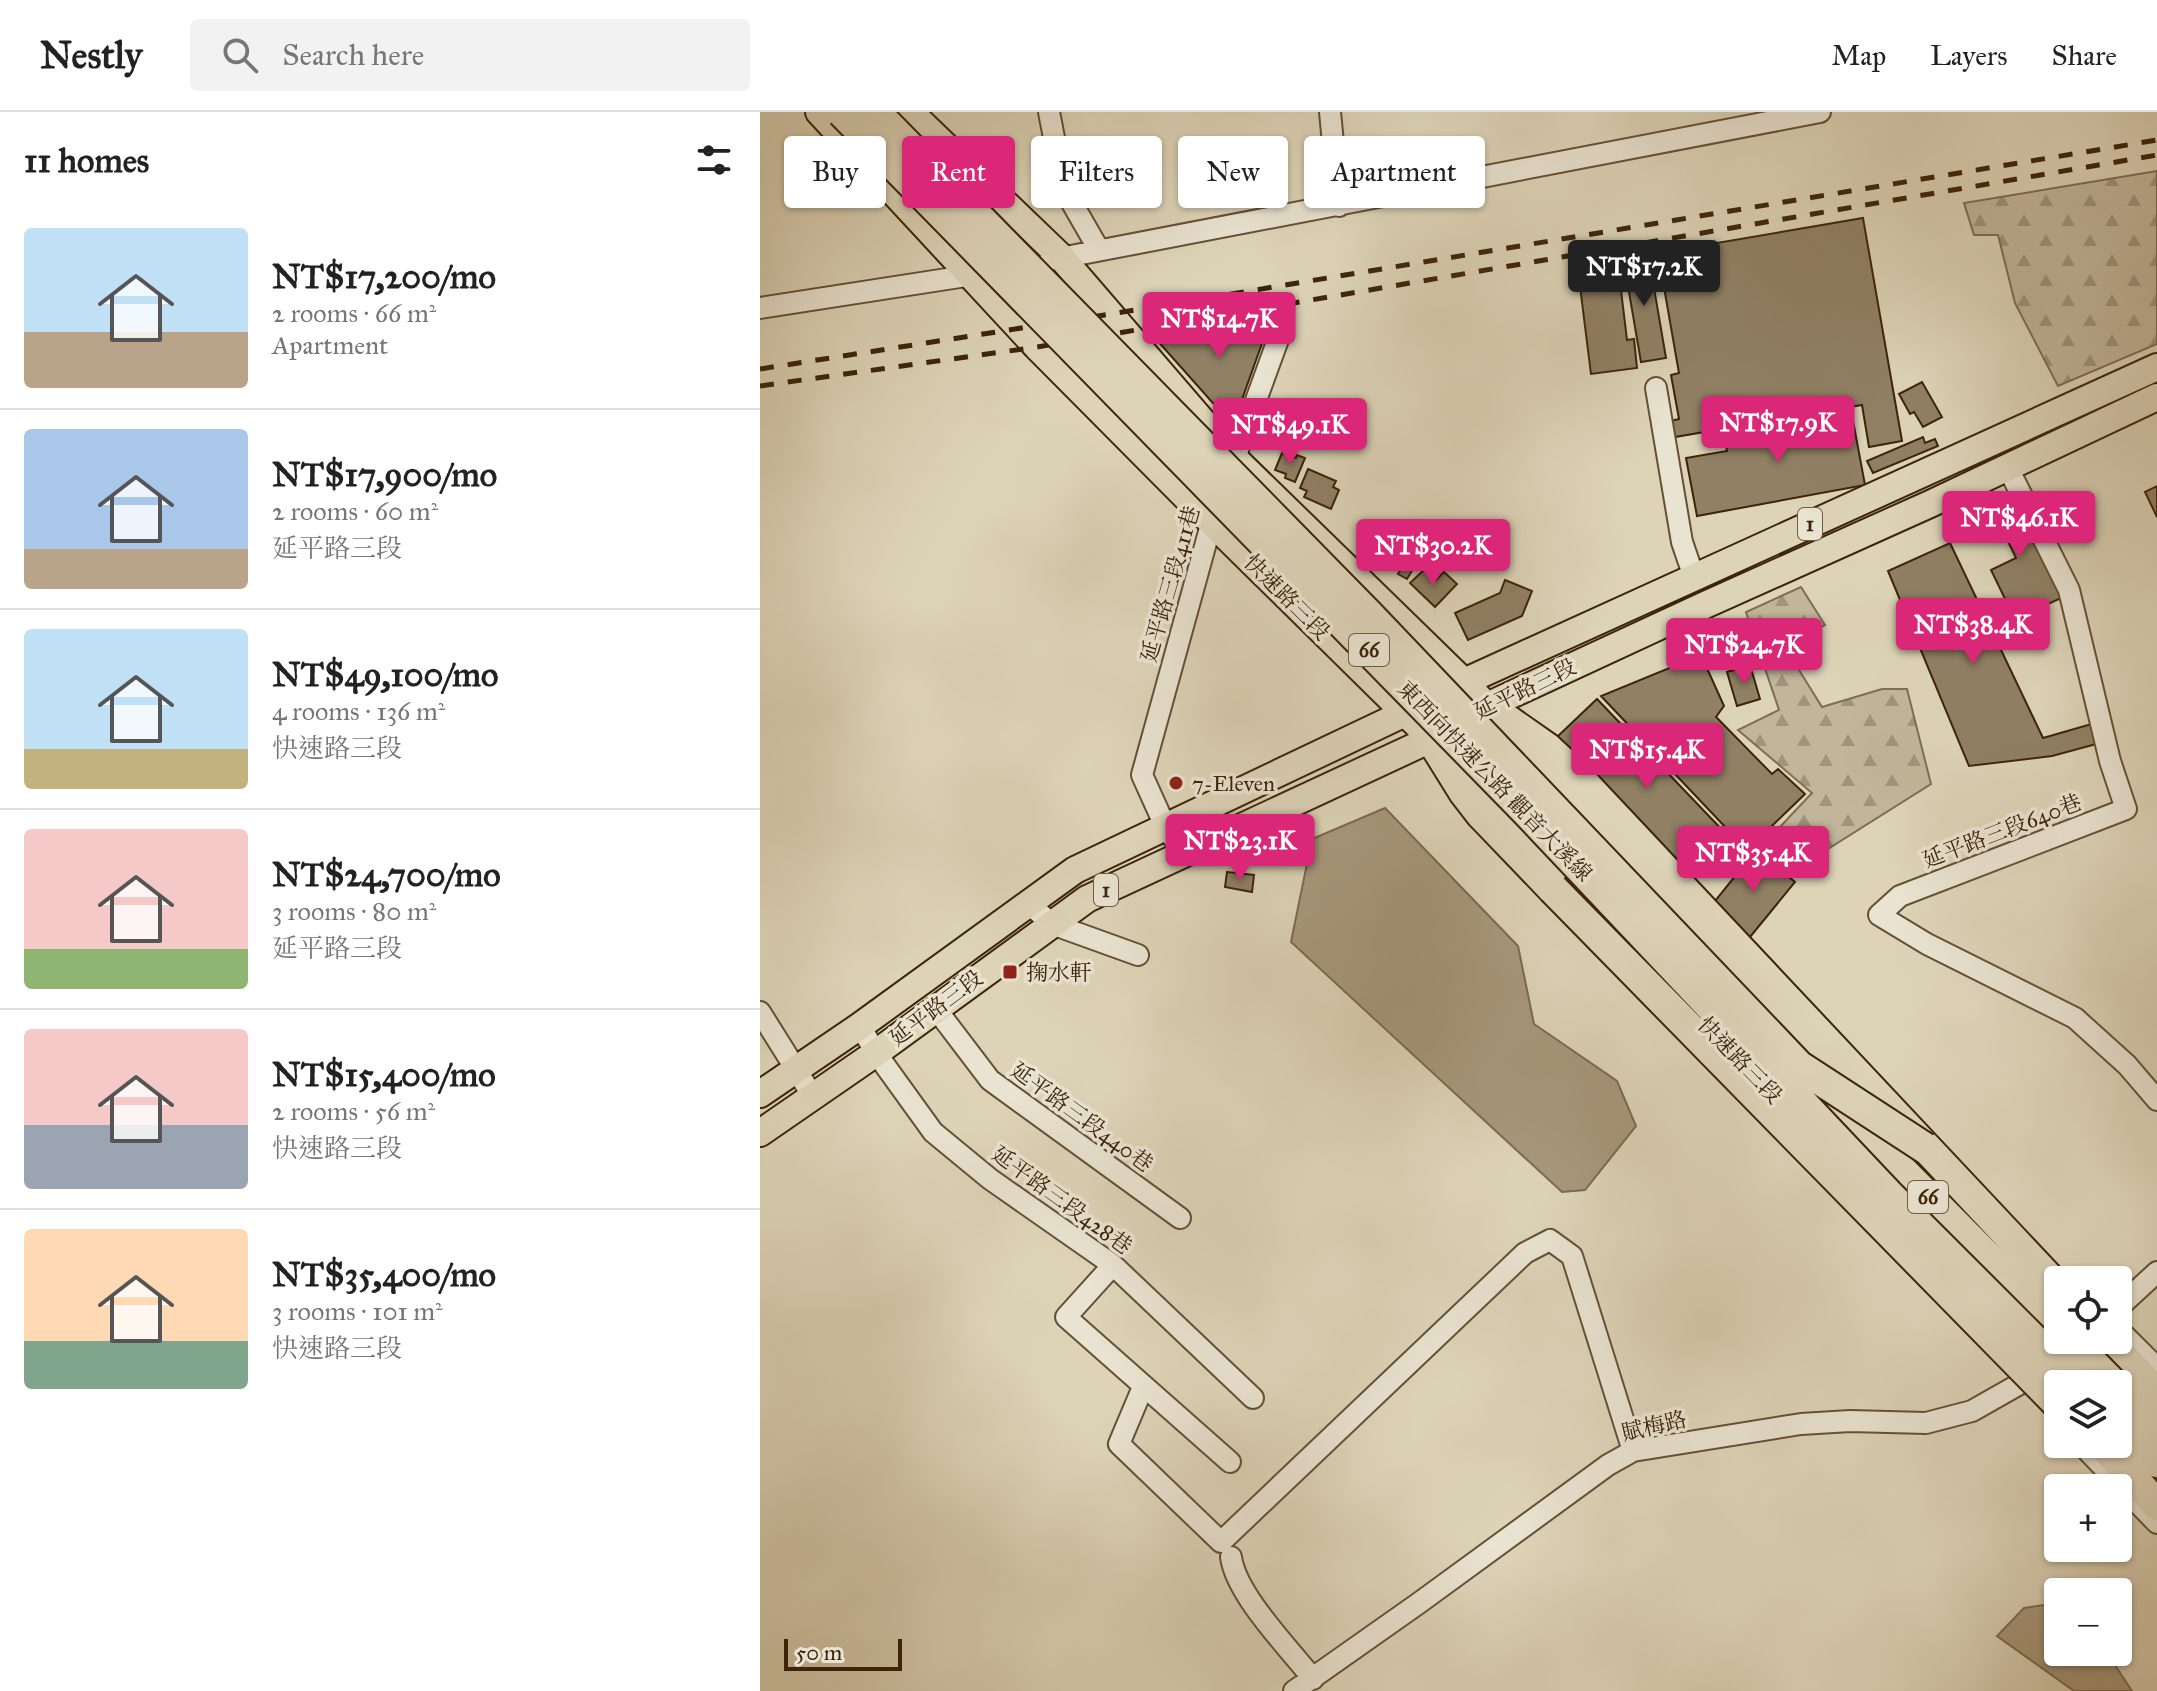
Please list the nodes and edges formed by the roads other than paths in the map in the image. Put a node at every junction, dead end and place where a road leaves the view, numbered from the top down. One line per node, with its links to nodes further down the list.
1 (819, 112): 7 (main road, 快速路三段 / 66)
2 (875, 112): 41 (highway, 東西向快速公路 觀音大溪線 / 66, bridge)
3 (910, 112): 12 (main road, 66)
4 (1049, 112): 11 (street)
5 (1330, 112): 8 (street)
6 (1820, 112): 9 (street)
7 (844, 121): 13 (main road, 快速路三段 / 66); 48 (highway, 東西向快速公路 觀音大溪線 / 66, bridge)
8 (1332, 136)
9 (1485, 177)
10 (1328, 208): 11 (street)
11 (1099, 250): 12 (street)
12 (1061, 257): 13 (street); 19 (main road, 66)
13 (970, 276): 14 (street); 23 (main road, 快速路三段 / 66)
14 (760, 308)
15 (1283, 326): 19 (street, 延平路三段411巷)
16 (2157, 367): 21 (main road, 延平路三段 / 1)
17 (1656, 388): 25 (street)
18 (2157, 397): 20 (main road, 延平路三段 / 1)
19 (1235, 459): 23 (street, 延平路三段411巷); 24 (main road, 66)
20 (2008, 468): 22 (main road, 延平路三段 / 1); 45 (street, 延平路三段640巷)
21 (1918, 475): 22 (main road); 25 (main road, 延平路三段 / 1)
22 (1930, 504): 27 (main road, 延平路三段 / 1)
23 (1210, 522): 26 (main road, 快速路三段 / 66); 32 (street, 延平路三段411巷)
24 (1340, 562): 26 (street); 28 (main road, 66)
25 (1694, 577): 27 (main road); 28 (main road, 延平路三段 / 1)
26 (1290, 600): 30 (main road, 快速路三段 / 66)
27 (1705, 605): 29 (main road, 延平路三段 / 1)
28 (1464, 682): 29 (main road, 66); 30 (main road, 延平路三段 / 1)
29 (1487, 706): 31 (main road, 延平路三段 / 1); 47 (highway, bridge); 53 (main road, 66)
30 (1405, 713): 31 (main road, 快速路三段 / 66); 32 (main road, 延平路三段 / 1)
31 (1431, 739): 33 (main road, 延平路三段 / 1); 63 (main road, 快速路三段 / 66); 65 (highway, bridge)
32 (1166, 828): 33 (street, 延平路三段411巷); 34 (main road, 延平路三段 / 1)
33 (1184, 853): 35 (main road, 延平路三段 / 1)
34 (1028, 903): 35 (street); 39 (main road, 延平路三段 / 1)
35 (1052, 924): 36 (street); 37 (main road, 延平路三段 / 1)
36 (1138, 955)
37 (936, 1009): 40 (main road, 延平路三段 / 1); 49 (street, 延平路三段440巷)
38 (760, 1012): 42 (street)
39 (860, 1026): 40 (street, 延平路三段428巷); 42 (main road, 延平路三段 / 1)
40 (876, 1053): 44 (main road, 延平路三段 / 1); 50 (street, 延平路三段428巷)
41 (1799, 1066): 47 (highway, bridge); 55 (highway, 東西向快速公路 觀音大溪線 / 66, bridge)
42 (795, 1069): 43 (main road, 延平路三段 / 1); 44 (street)
43 (760, 1094)
44 (812, 1095): 46 (main road, 延平路三段 / 1)
45 (2157, 1100)
46 (760, 1133)
47 (1925, 1148): 52 (highway)
48 (1888, 1194): 61 (highway, 東西向快速公路 觀音大溪線 / 66, bridge); 63 (highway, bridge)
49 (1180, 1218)
50 (1113, 1265): 64 (street); 67 (street, 延平路三段428巷)
51 (2157, 1272): 54 (street)
52 (2044, 1273)
53 (2044, 1293)
54 (2132, 1295)
55 (2044, 1314)
56 (2132, 1343): 60 (street)
57 (2084, 1354): 62 (highway, bridge)
58 (2103, 1354): 69 (main road)
59 (2119, 1354): 66 (highway)
60 (2157, 1368)
61 (2064, 1370)
62 (2099, 1370)
63 (2044, 1384): 72 (street, 賦梅路)
64 (1143, 1387): 76 (street); 80 (street)
65 (2044, 1390)
66 (2157, 1393)
67 (1253, 1398)
68 (2132, 1403): 70 (highway)
69 (2157, 1409)
70 (2157, 1428)
71 (2132, 1438): 77 (highway)
72 (1633, 1451): 80 (street); 81 (street, 賦梅路)
73 (2094, 1458): 79 (street)
74 (2114, 1458): 78 (highway)
75 (2122, 1458): 78 (main road)
76 (1230, 1462)
77 (2157, 1462)
78 (2151, 1494)
79 (2157, 1523)
80 (1226, 1550): 81 (street)
81 (1313, 1679): 82 (street, 賦梅路)
82 (1294, 1691)

